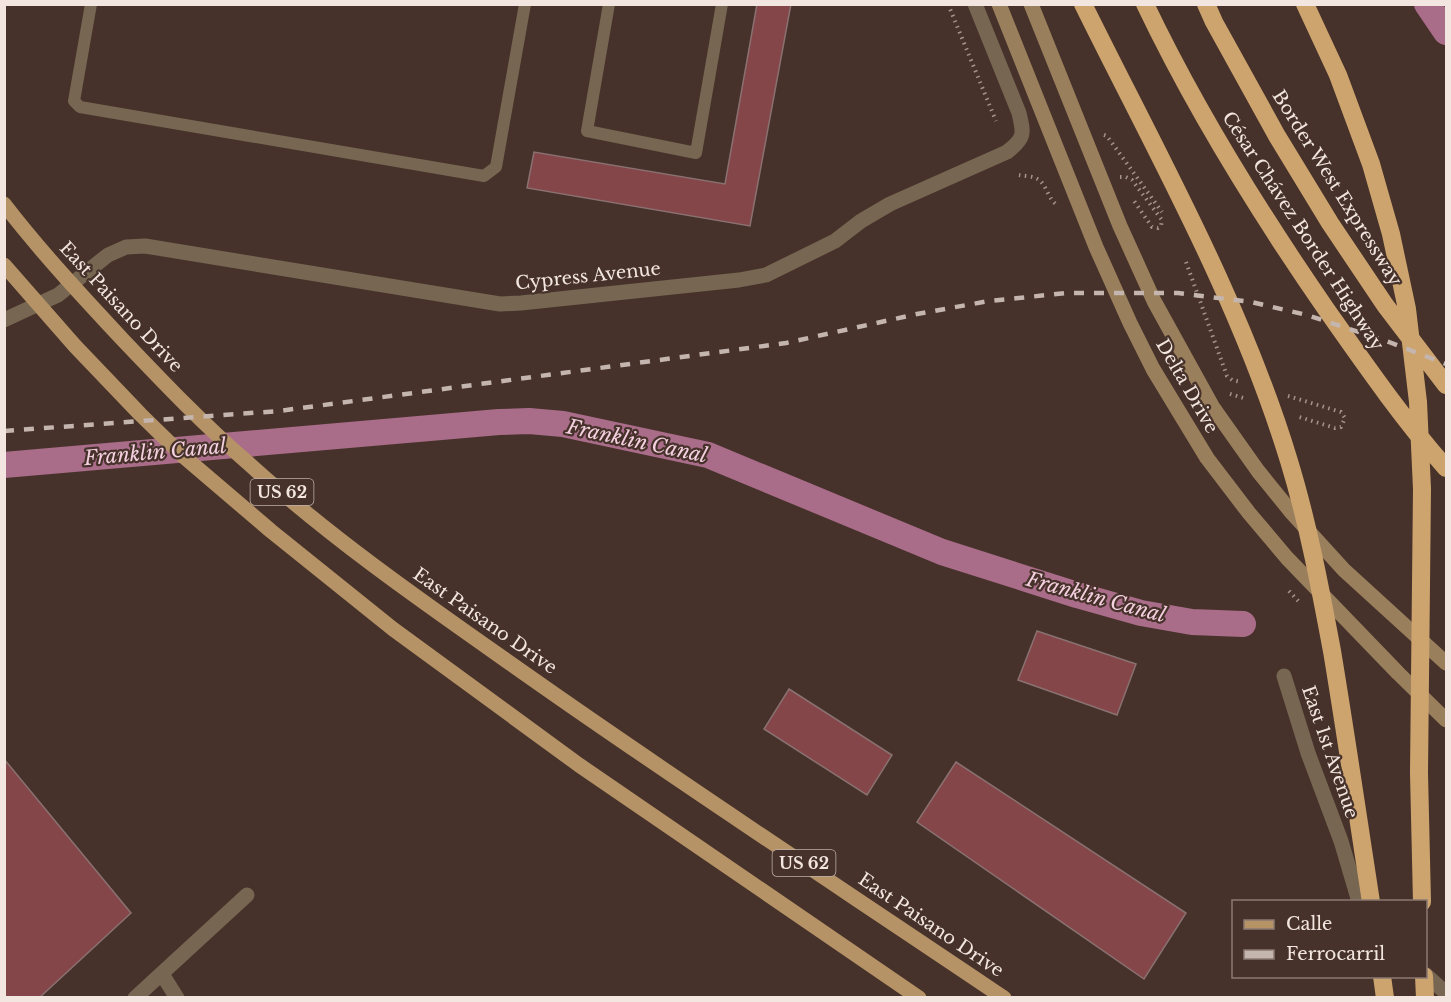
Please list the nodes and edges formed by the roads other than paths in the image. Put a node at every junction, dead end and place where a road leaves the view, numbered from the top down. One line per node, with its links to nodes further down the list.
1 (91, 4): 2 (lane)
2 (525, 4)
3 (609, 4): 4 (lane)
4 (722, 4)
5 (975, 4): 14 (street, Cypress Avenue)
6 (999, 4): 19 (main road, Delta Drive)
7 (1031, 4): 17 (main road, Delta Drive)
8 (1083, 4): 24 (highway)
9 (1145, 4): 16 (highway, César Chávez Border Highway)
10 (1206, 4): 15 (highway, Border West Expressway)
11 (1305, 4): 25 (highway)
12 (4, 204): 34 (main road, East Paisano Drive / US 62)
13 (4, 265): 33 (main road, US 62)
14 (4, 320)
15 (1446, 385)
16 (1446, 468)
17 (1446, 663)
18 (1284, 676): 20 (street, East 1st Avenue)
19 (1446, 720)
20 (1341, 841): 22 (street, East 1st Avenue); 23 (street, East 1st Avenue)
21 (247, 895): 26 (street)
22 (1358, 900)
23 (1371, 900)
24 (1372, 900)
25 (1422, 900)
26 (162, 974): 31 (street); 32 (street)
27 (1382, 978): 35 (highway)
28 (1425, 978): 36 (highway)
29 (1427, 978): 30 (street)
30 (1446, 993)
31 (135, 998)
32 (177, 998)
33 (918, 998)
34 (1004, 998)
35 (1387, 998)
36 (1425, 998)

